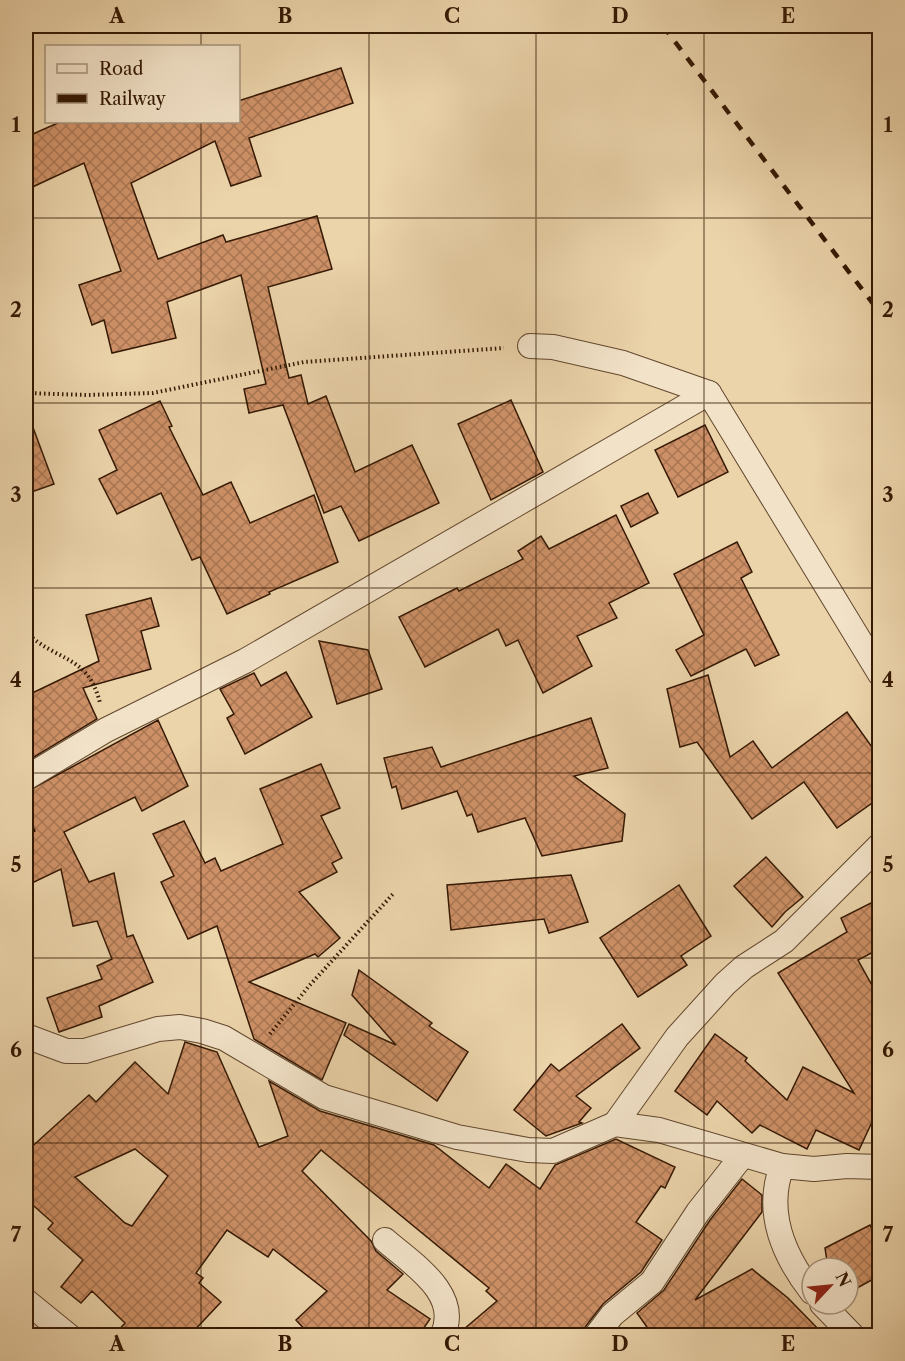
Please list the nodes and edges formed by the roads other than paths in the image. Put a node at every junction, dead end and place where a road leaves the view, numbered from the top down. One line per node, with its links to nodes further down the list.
1 (530, 346): 2 (street)
2 (709, 393): 3 (street); 4 (street)
3 (879, 674)
4 (26, 778)
5 (879, 845): 7 (street)
6 (26, 1036): 7 (street)
7 (615, 1124): 8 (street)
8 (742, 1156): 9 (street); 17 (street)
9 (782, 1166): 10 (street); 12 (street)
10 (879, 1167)
11 (385, 1240): 16 (street)
12 (800, 1274)
13 (26, 1301): 15 (street)
14 (834, 1316): 18 (street)
15 (69, 1335)
16 (441, 1335)
17 (596, 1335)
18 (853, 1335)

